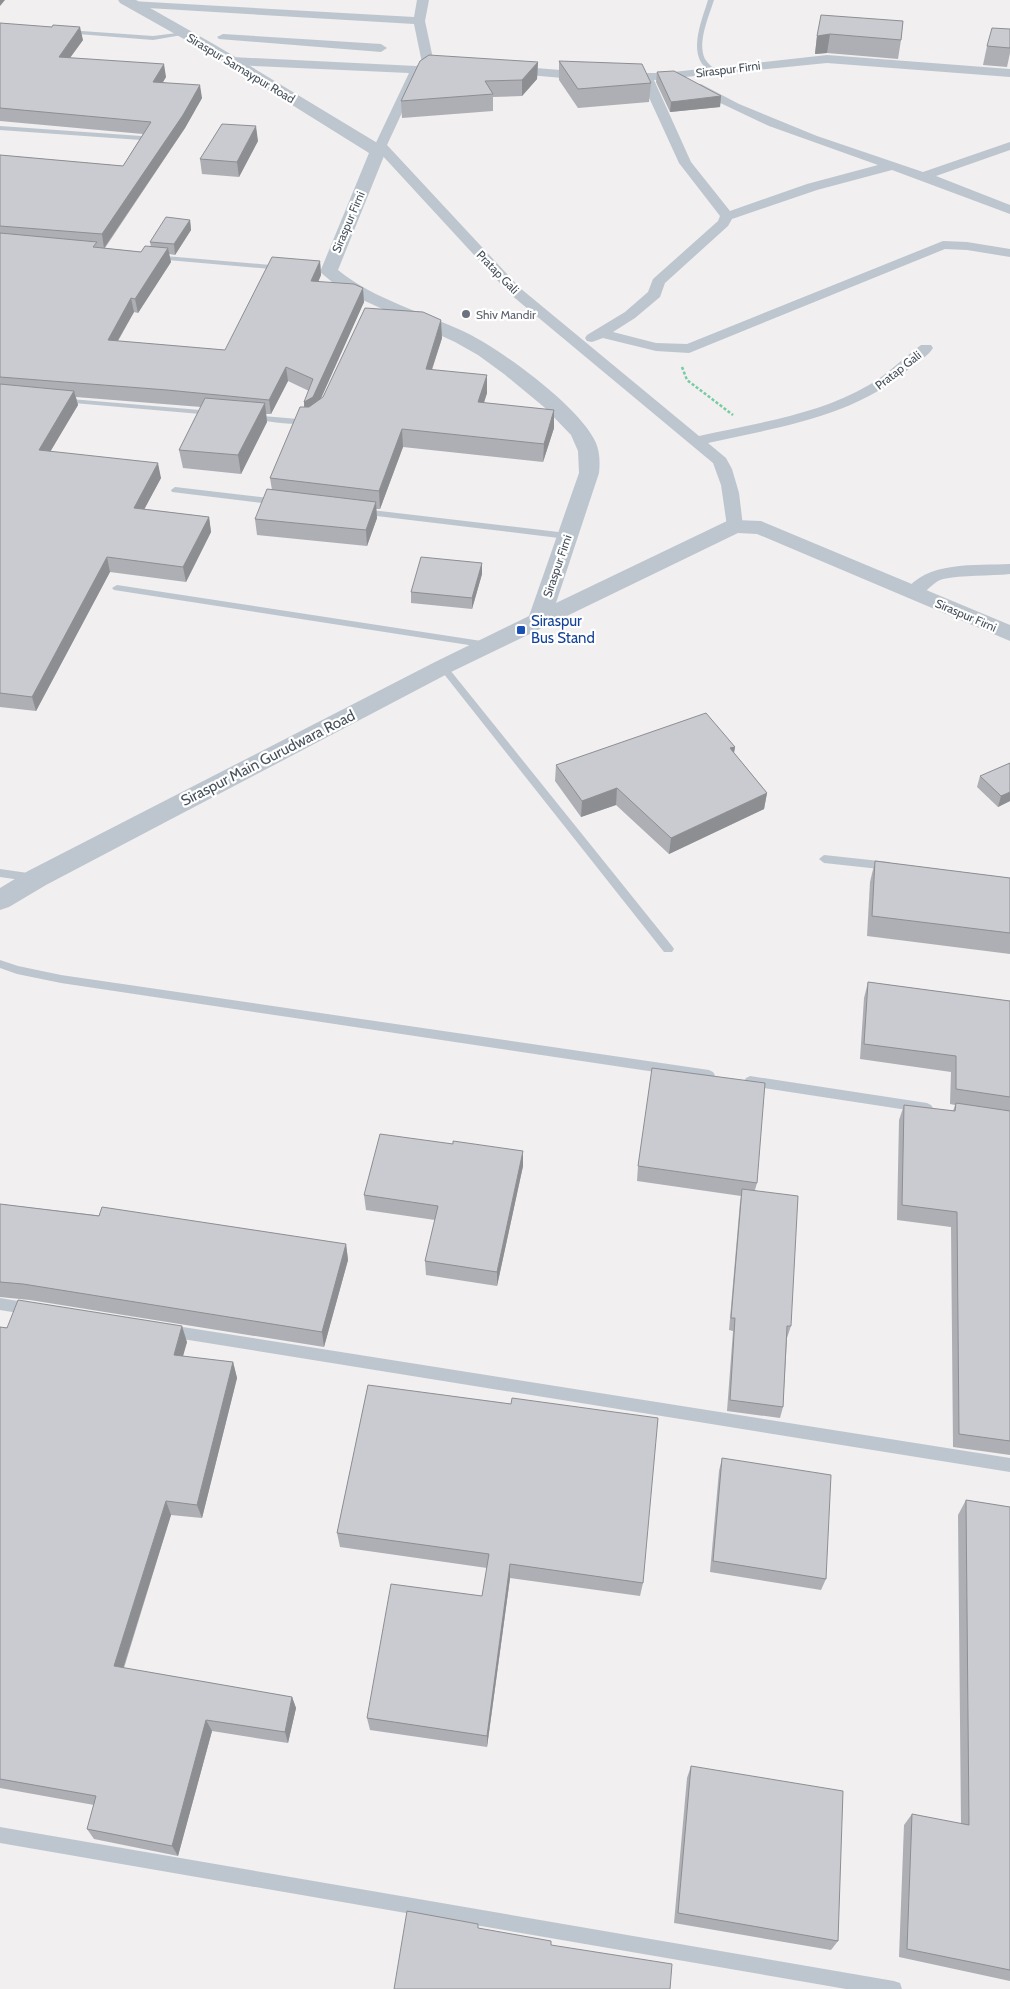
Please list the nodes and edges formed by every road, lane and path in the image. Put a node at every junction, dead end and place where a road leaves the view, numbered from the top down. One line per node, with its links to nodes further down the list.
1 (254, 0): 5 (street)
2 (423, 0): 6 (street)
3 (711, 0): 17 (lane)
4 (128, 2): 5 (street); 8 (street, Siraspur Samaypur Road)
5 (246, 10): 6 (street); 9 (street)
6 (419, 21): 13 (street)
7 (57, 32): 8 (lane)
8 (184, 34): 11 (street, Siraspur Samaypur Road)
9 (223, 37): 10 (street); 11 (street)
10 (380, 48)
11 (212, 49): 12 (street, Siraspur Samaypur Road)
12 (231, 61): 16 (street); 24 (street, Siraspur Samaypur Road)
13 (429, 66): 14 (street); 16 (street)
14 (454, 67)
15 (500, 69): 20 (street, Siraspur Firni)
16 (417, 70): 24 (street, Siraspur Firni)
17 (713, 71): 18 (street, Siraspur Firni); 19 (street, Siraspur Firni)
18 (1010, 73)
19 (676, 76): 20 (street, Siraspur Firni); 25 (street)
20 (646, 77): 28 (street)
21 (0, 128): 22 (lane)
22 (141, 138)
23 (1010, 146): 26 (street)
24 (380, 149): 33 (street, Pratap Gali); 46 (street, Siraspur Firni)
25 (890, 166): 26 (street); 28 (street)
26 (923, 176): 27 (street)
27 (1010, 210)
28 (727, 216): 32 (street)
29 (1010, 253): 35 (street)
30 (145, 256): 31 (lane)
31 (290, 269)
32 (601, 333): 33 (street); 35 (street)
33 (582, 345): 41 (street, Pratap Gali)
34 (926, 348): 40 (street, Pratap Gali)
35 (689, 349): 40 (path)
36 (50, 398): 37 (lane)
37 (219, 414)
38 (319, 414): 39 (lane)
39 (248, 417)
40 (748, 428): 41 (street, Pratap Gali)
41 (697, 441): 45 (street, Pratap Gali)
42 (175, 490): 43 (lane)
43 (283, 503)
44 (352, 511): 46 (lane)
45 (735, 526): 49 (street, Siraspur Firni); 50 (street, Siraspur Firni)
46 (568, 536): 50 (street, Siraspur Firni)
47 (1010, 568): 49 (street)
48 (118, 588): 52 (lane)
49 (913, 593): 51 (street, Siraspur Firni)
50 (539, 621): 52 (street, Siraspur Main Gurudwara Road)
51 (1010, 634)
52 (490, 645): 53 (street, Siraspur Main Gurudwara Road)
53 (443, 667): 57 (street, Siraspur Main Gurudwara Road); 59 (lane)
54 (824, 859): 55 (lane)
55 (902, 868)
56 (0, 873): 57 (lane)
57 (37, 878): 58 (street, Siraspur Main Gurudwara Road)
58 (0, 900)
59 (668, 949)
60 (0, 964): 61 (lane)
61 (941, 1110)
62 (0, 1304): 63 (lane)
63 (39, 1310)
64 (157, 1329): 65 (lane)
65 (1010, 1466)
66 (0, 1836): 67 (lane)
67 (855, 1985): 68 (lane)
68 (894, 1989)

